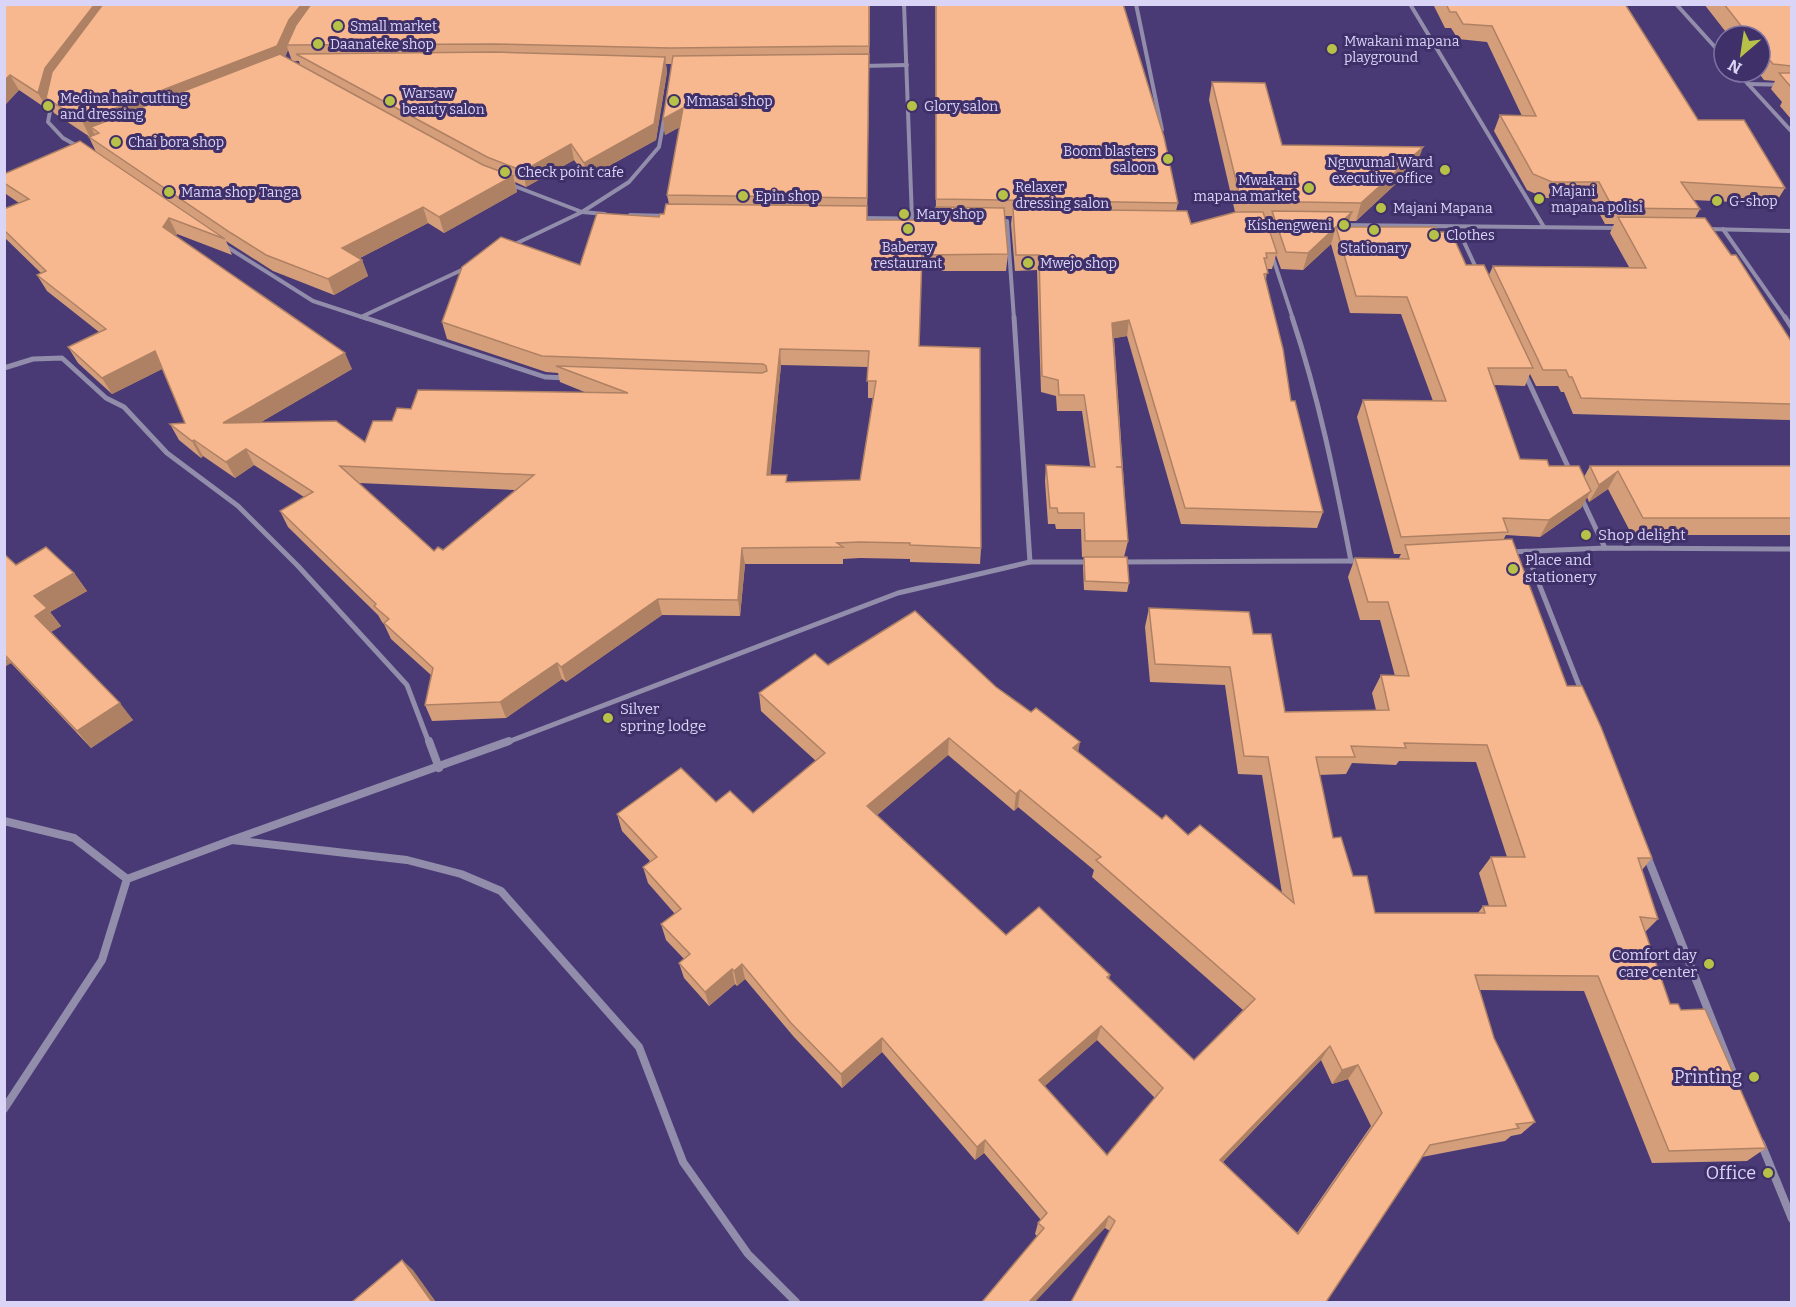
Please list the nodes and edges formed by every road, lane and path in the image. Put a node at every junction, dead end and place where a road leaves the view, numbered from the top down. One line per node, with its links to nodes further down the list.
1 (904, 4): 6 (street)
2 (1136, 4): 12 (street)
3 (1410, 4): 30 (street)
4 (1676, 4): 5 (street)
5 (1712, 44)
6 (907, 65): 7 (street); 23 (street)
7 (860, 66)
8 (1748, 84): 9 (street); 13 (street)
9 (1791, 85)
10 (54, 95): 15 (street)
11 (667, 102): 18 (street)
12 (1162, 131)
13 (1791, 132)
14 (89, 142): 15 (street)
15 (79, 146): 16 (street)
16 (87, 152)
17 (499, 180): 18 (street)
18 (582, 212): 19 (street); 37 (street)
19 (617, 215)
20 (629, 215): 21 (street)
21 (676, 216)
22 (853, 218): 23 (street)
23 (912, 219): 24 (street)
24 (947, 219)
25 (995, 220): 26 (street)
26 (1007, 220): 27 (street); 53 (street)
27 (1019, 221)
28 (1331, 225): 29 (street)
29 (1457, 227): 30 (street); 39 (street)
30 (1544, 227): 31 (street)
31 (1628, 228)
32 (1699, 229): 33 (street)
33 (1723, 229): 34 (street); 41 (street)
34 (1791, 231)
35 (218, 241): 40 (street)
36 (1269, 247): 51 (street)
37 (508, 248)
38 (477, 262): 40 (street)
39 (1482, 280)
40 (361, 318): 44 (street)
41 (1791, 328)
42 (1521, 366): 45 (street)
43 (4, 368): 57 (street)
44 (568, 378)
45 (1570, 473)
46 (1580, 495): 47 (street)
47 (1605, 548): 48 (street); 49 (street)
48 (1791, 549)
49 (1526, 551): 50 (street); 56 (street)
50 (1503, 553)
51 (1351, 561): 52 (street); 55 (street)
52 (1363, 561)
53 (1030, 562): 54 (street); 57 (street)
54 (1101, 562)
55 (1113, 562)
56 (1583, 696)
57 (439, 768): 59 (street)
58 (4, 821): 61 (street)
59 (232, 840): 61 (street); 66 (street)
60 (1645, 852): 62 (street)
61 (127, 879): 63 (street)
62 (1738, 1086)
63 (4, 1109)
64 (1756, 1130): 65 (street)
65 (1791, 1219)
66 (796, 1302)

